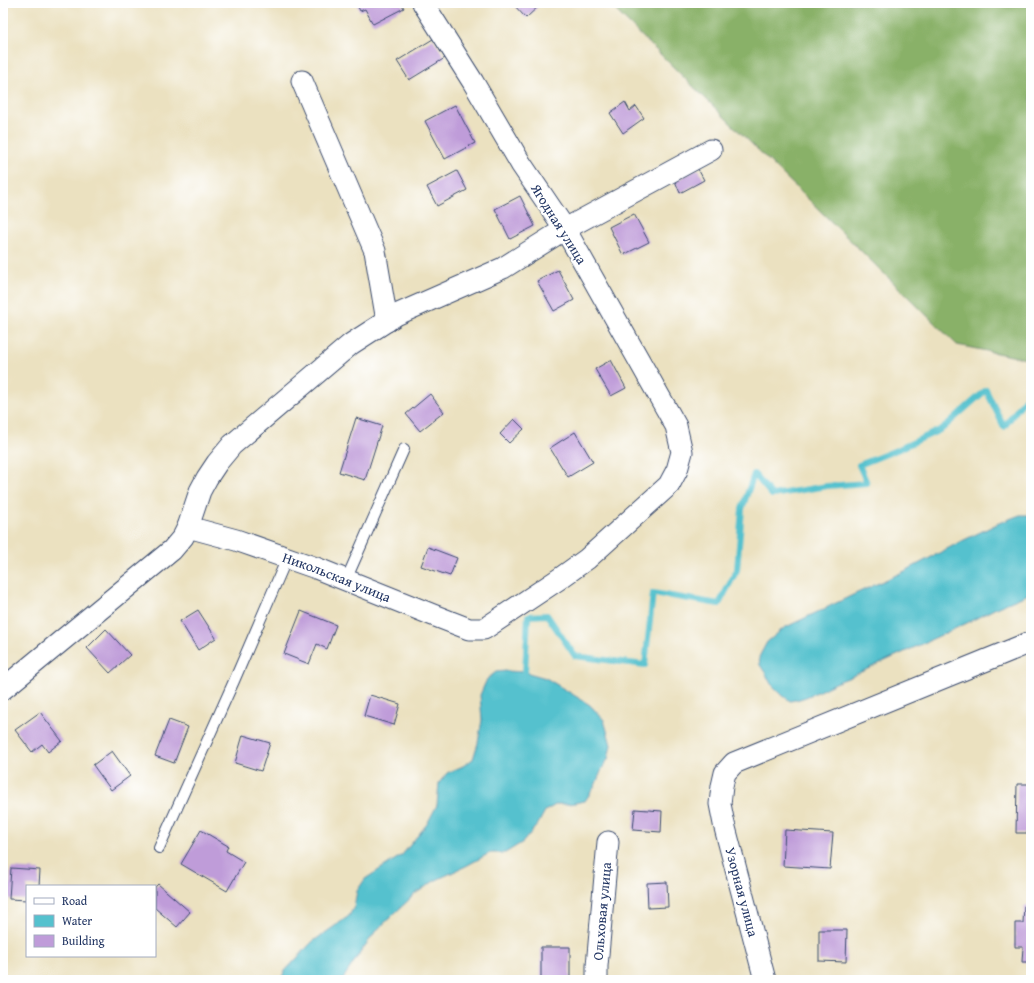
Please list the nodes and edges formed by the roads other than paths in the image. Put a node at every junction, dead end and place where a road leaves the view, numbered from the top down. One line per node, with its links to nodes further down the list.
1 (423, 3): 4 (street, Ягодная улица)
2 (302, 81): 5 (street)
3 (711, 150): 4 (street)
4 (565, 229): 5 (street); 10 (street, Ягодная улица)
5 (387, 321): 7 (street)
6 (404, 448): 9 (lane)
7 (188, 527): 8 (street, Никольская улица); 12 (street)
8 (287, 558): 9 (street, Никольская улица); 14 (lane)
9 (346, 580): 10 (street, Никольская улица)
10 (484, 629)
11 (1031, 642): 16 (street, Узорная улица)
12 (3, 689)
13 (608, 842): 15 (street, Ольховая улица)
14 (159, 848)
15 (597, 980)
16 (765, 980)

